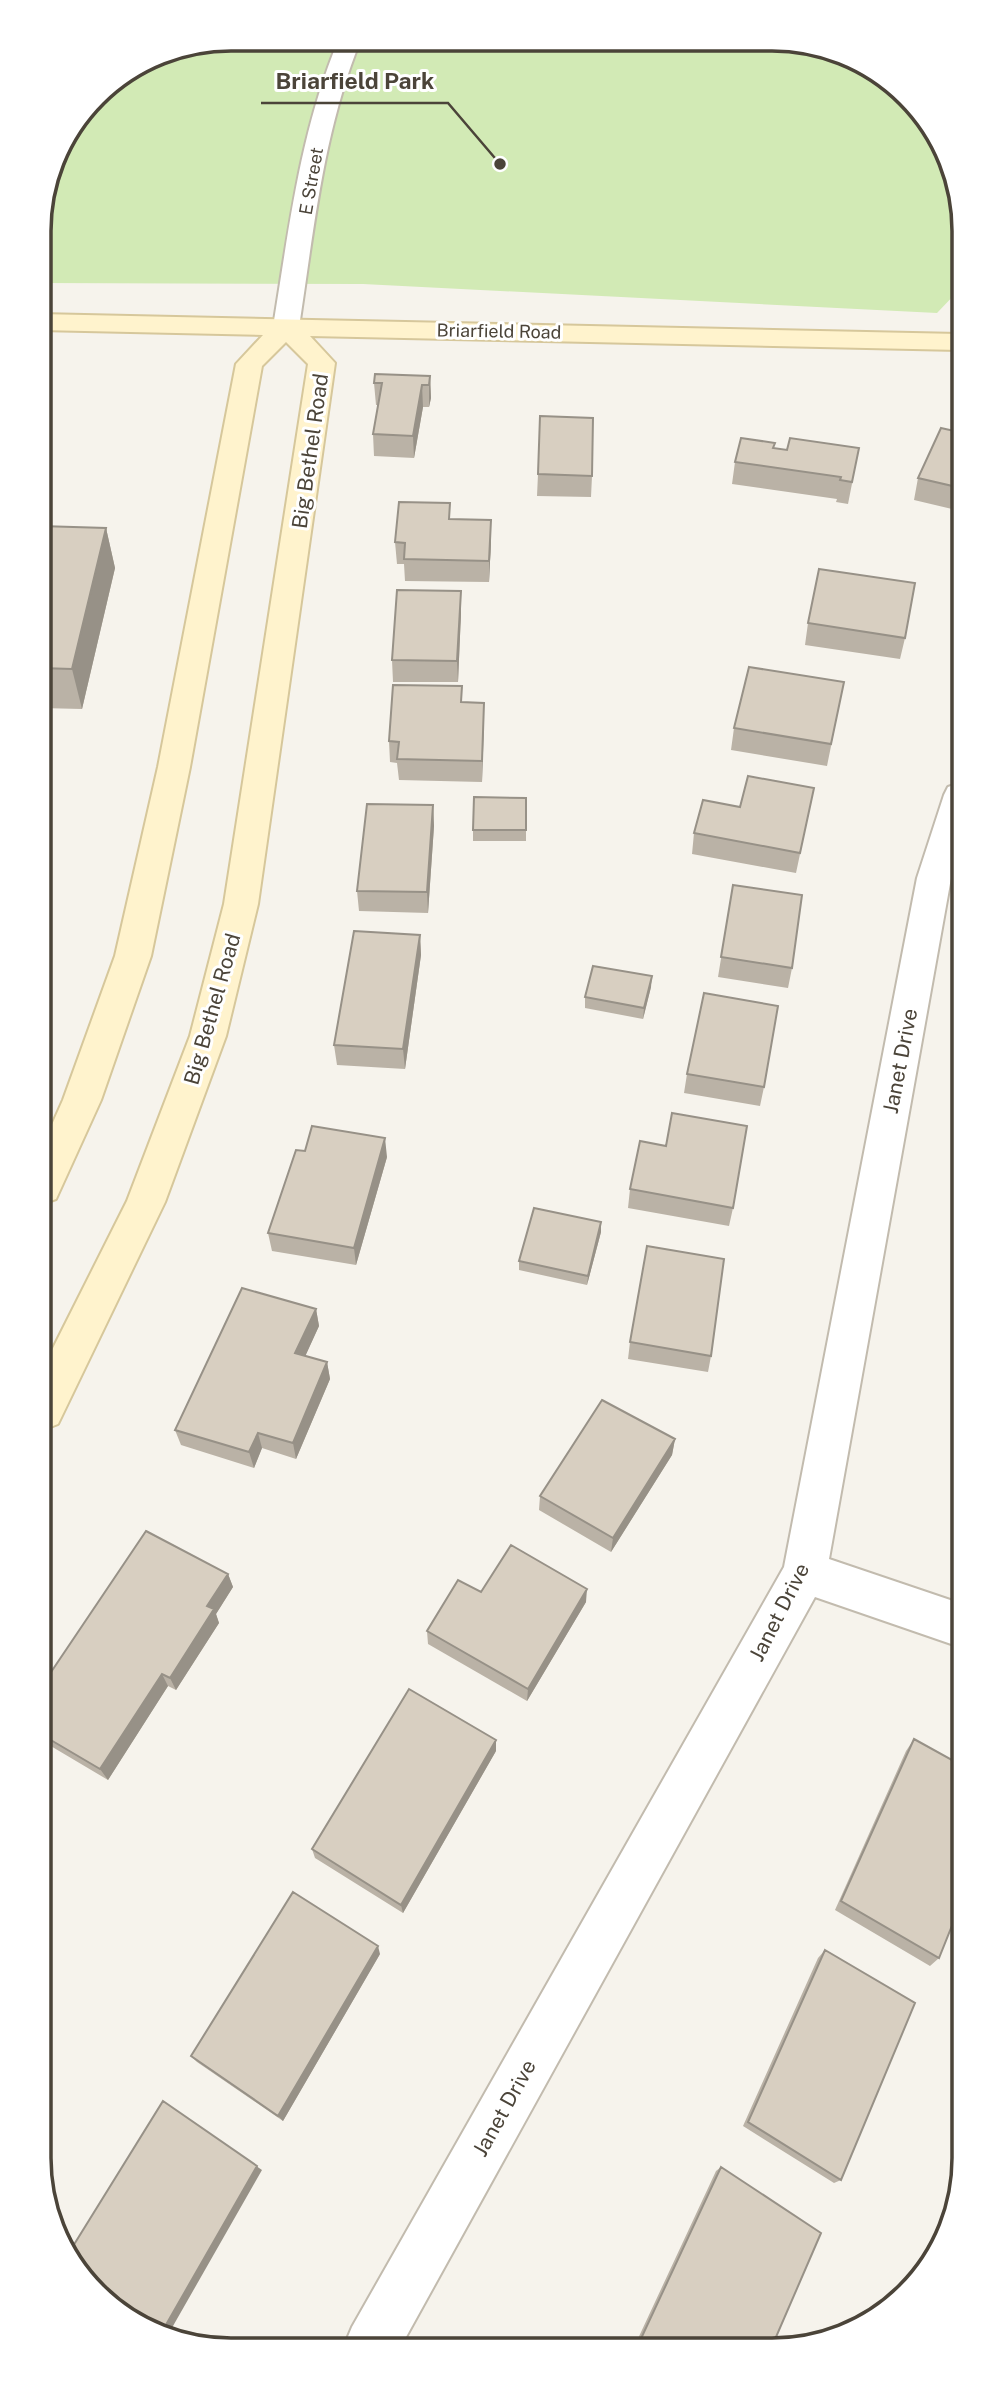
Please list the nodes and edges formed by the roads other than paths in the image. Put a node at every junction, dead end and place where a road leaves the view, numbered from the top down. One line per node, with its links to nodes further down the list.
1 (344, 51): 3 (street, E Street)
2 (51, 322): 3 (main road, Briarfield Road)
3 (286, 327): 4 (main road, Briarfield Road); 6 (main road); 7 (main road, Big Bethel Road)
4 (952, 342)
5 (952, 821): 8 (street, Janet Drive)
6 (51, 1168)
7 (51, 1395)
8 (805, 1572): 9 (street); 10 (street, Janet Drive)
9 (952, 1623)
10 (375, 2338)

